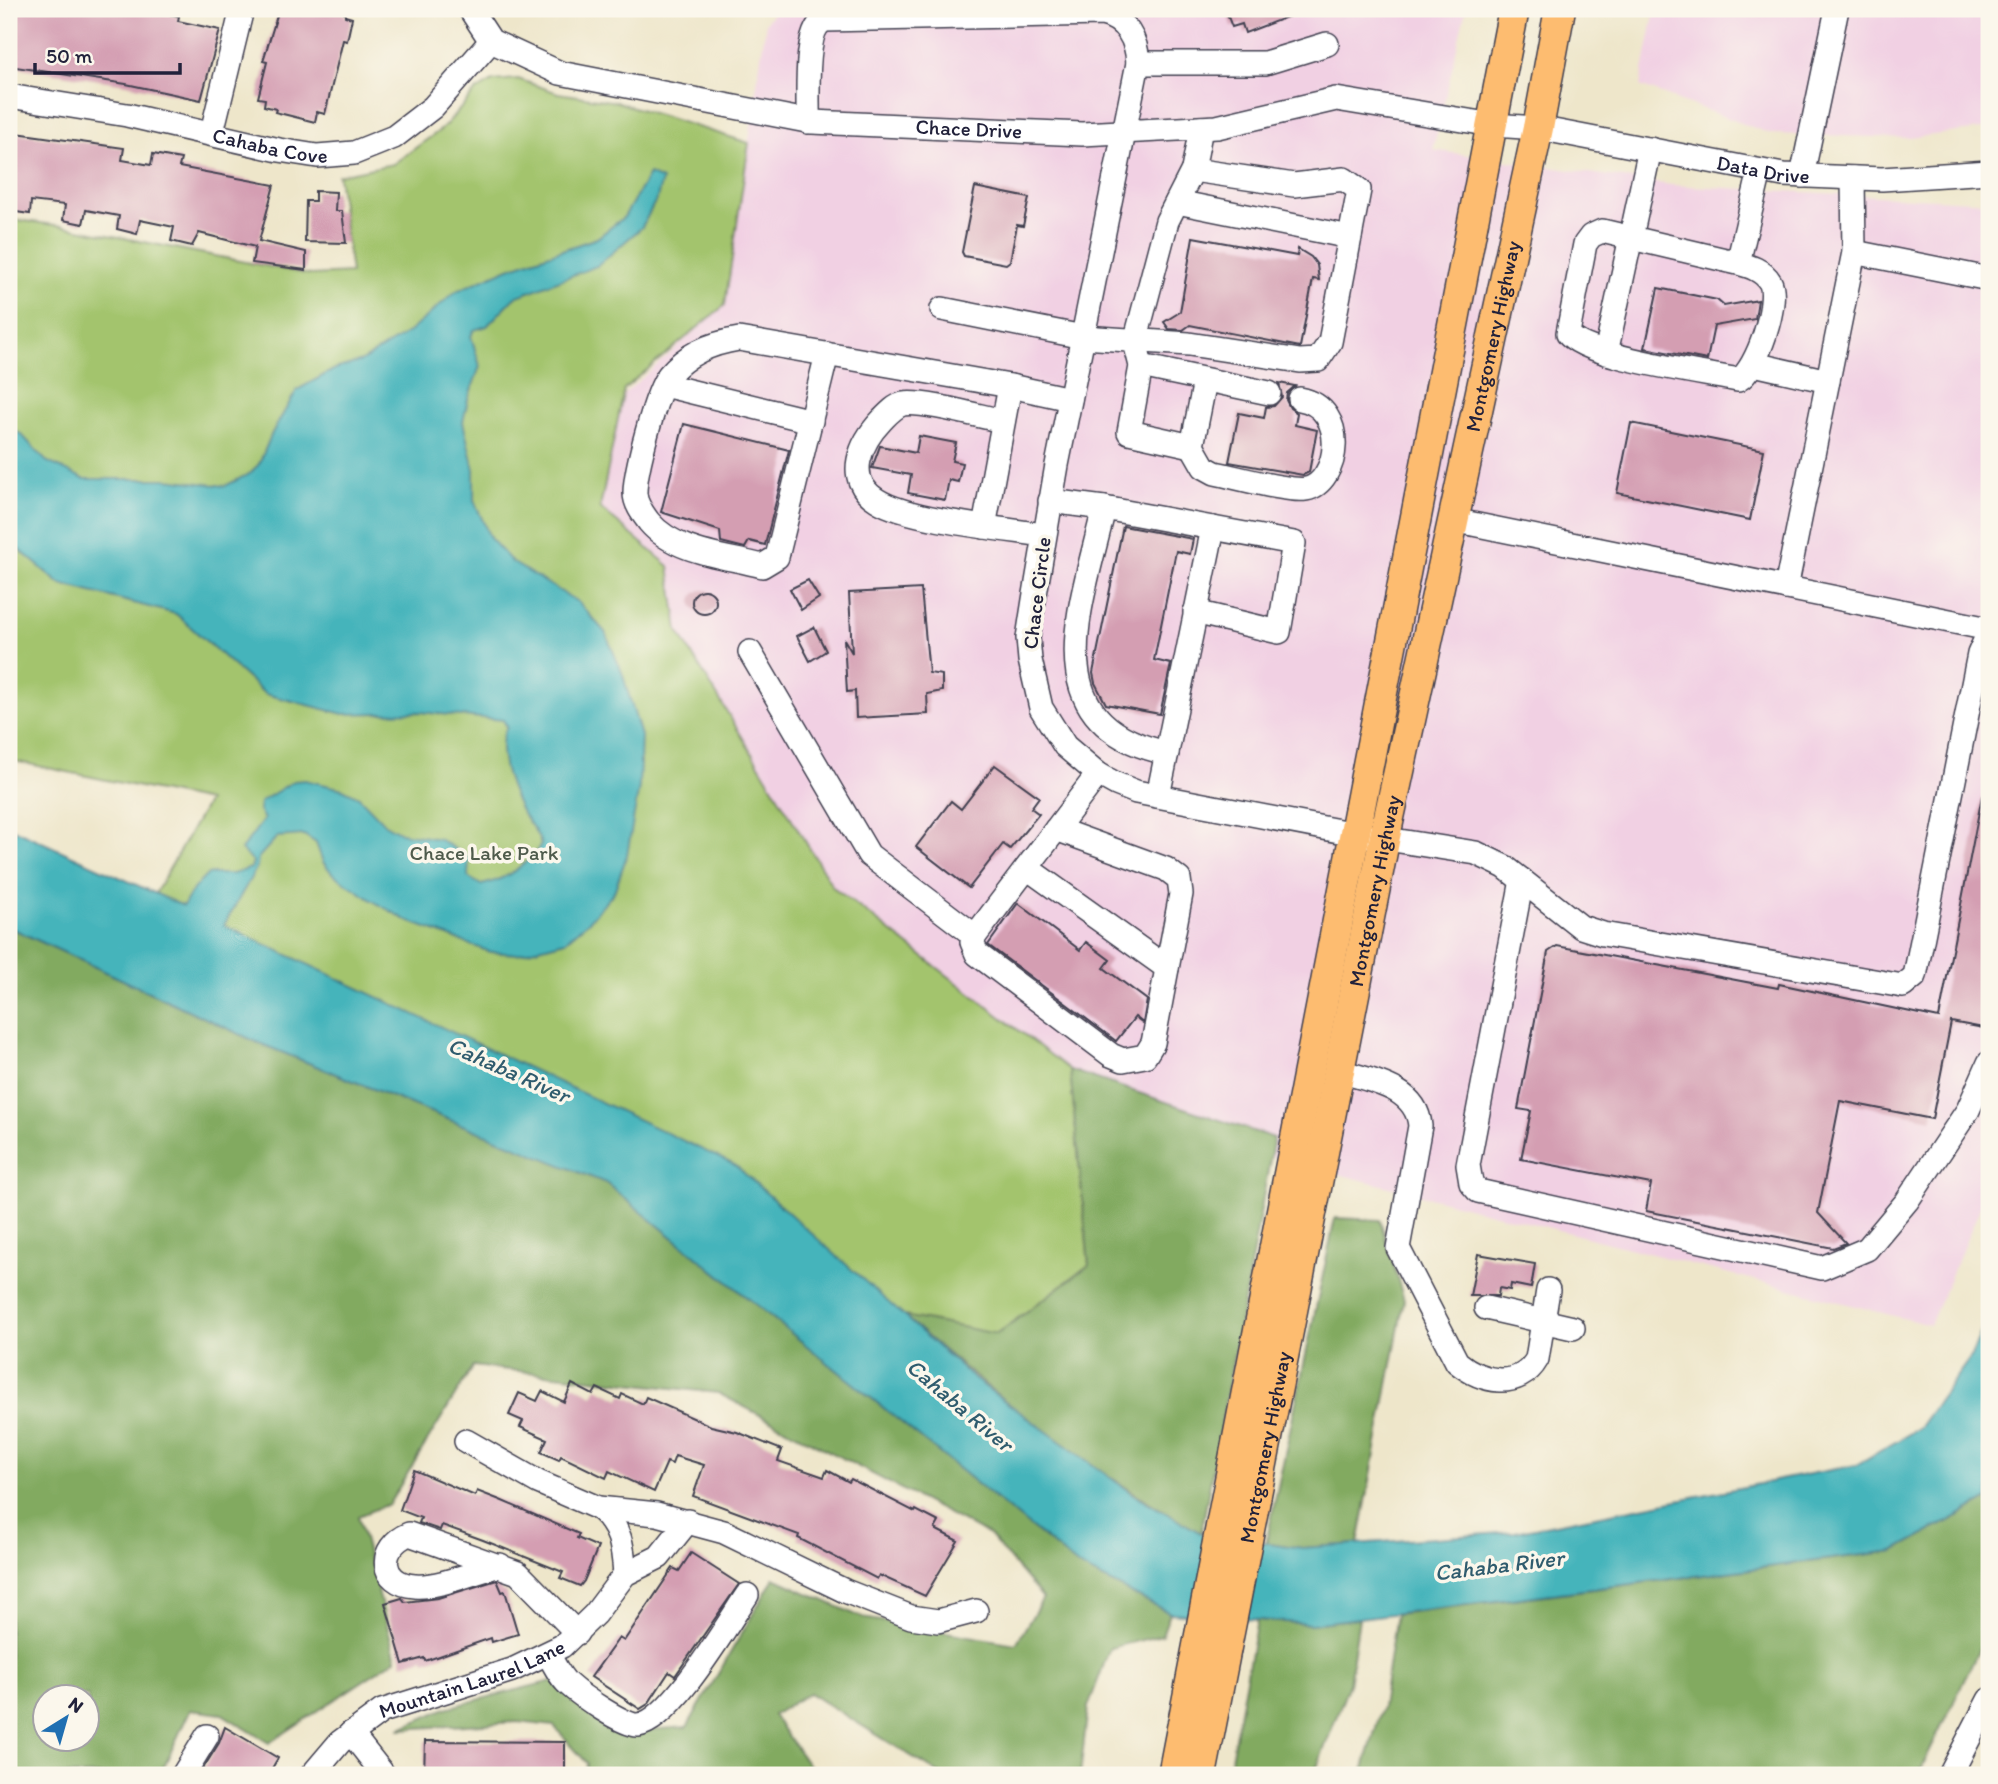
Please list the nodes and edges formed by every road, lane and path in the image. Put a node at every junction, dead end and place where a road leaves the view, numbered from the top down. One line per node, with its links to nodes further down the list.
1 (242, 9): 14 (street)
2 (470, 9): 6 (street)
3 (1514, 9): 11 (main road, Montgomery Highway)
4 (1560, 9): 13 (main road, Montgomery Highway)
5 (1837, 9): 20 (street)
6 (491, 41): 10 (street, Chace Drive); 14 (street, Cahaba Cove)
7 (1327, 44): 8 (street)
8 (1138, 63): 10 (street); 15 (street, Chace Circle)
9 (9, 96): 14 (street, Cahaba Cove)
10 (808, 122): 15 (street, Chace Drive)
11 (1493, 125): 12 (street, Chace Drive); 13 (street, Chace Drive); 59 (main road, Montgomery Highway)
12 (1201, 128): 15 (street, Chace Drive); 17 (street)
13 (1538, 128): 16 (street, Data Drive); 47 (main road, Montgomery Highway)
14 (212, 132)
15 (1124, 132): 29 (street, Chace Circle)
16 (1650, 149): 18 (street, Data Drive); 24 (street)
17 (1193, 170): 22 (street); 23 (street)
18 (1760, 171): 20 (street, Data Drive); 26 (street)
19 (1989, 172): 21 (street, Data Drive)
20 (1802, 176): 21 (street, Data Drive)
21 (1853, 178): 25 (street)
22 (1177, 202): 23 (street); 30 (street)
23 (1350, 237): 30 (street)
24 (1631, 238): 26 (street); 31 (street); 31 (street)
25 (1854, 252): 27 (street); 36 (street)
26 (1738, 263): 33 (street)
27 (1989, 279)
28 (942, 309): 29 (street)
29 (1083, 337): 30 (street); 40 (street, Chace Circle)
30 (1135, 341): 34 (street)
31 (1606, 353): 33 (street)
32 (827, 354): 37 (street); 38 (street); 42 (street)
33 (1754, 364): 36 (street)
34 (1141, 366): 35 (street); 44 (street)
35 (1205, 381): 39 (street); 44 (street)
36 (1828, 381): 51 (street)
37 (664, 385): 42 (street); 42 (street)
38 (1010, 386): 40 (street); 43 (street)
39 (1269, 393)
40 (1070, 399): 45 (street, Chace Circle)
41 (1300, 399): 44 (street)
42 (811, 421)
43 (1003, 421): 48 (street); 48 (street)
44 (1192, 446)
45 (1050, 501): 46 (street); 50 (street, Chace Circle)
46 (1104, 508): 49 (street); 55 (street)
47 (1453, 520): 51 (street); 60 (main road, Montgomery Highway)
48 (984, 527): 50 (street)
49 (1213, 528): 52 (street); 52 (street)
50 (1044, 535): 56 (street, Chace Circle)
51 (1786, 588): 53 (street)
52 (1195, 612): 55 (street)
53 (1989, 630): 62 (street, Chace Circle)
54 (750, 652): 63 (street)
55 (1167, 753): 57 (street)
56 (1098, 774): 57 (street, Chace Circle); 58 (street)
57 (1158, 796): 59 (street, Chace Circle)
58 (1056, 829): 61 (street); 64 (street)
59 (1354, 834): 60 (street, Chace Circle); 68 (main road, Montgomery Highway)
60 (1385, 836): 62 (street, Chace Circle); 66 (main road, Montgomery Highway)
61 (1027, 868): 63 (street); 64 (street)
62 (1522, 880): 65 (street)
63 (975, 936): 64 (street)
64 (1167, 968)
65 (1989, 1063)
66 (1339, 1072): 68 (main road, Montgomery Highway); 70 (street)
67 (1548, 1290): 70 (street)
68 (1281, 1292): 81 (main road, Montgomery Highway)
69 (1486, 1308): 70 (street)
70 (1544, 1321): 71 (street)
71 (1573, 1328)
72 (466, 1441): 73 (street)
73 (598, 1508): 74 (street); 76 (street)
74 (688, 1521): 76 (street, Mountain Laurel Lane); 78 (street)
75 (500, 1565): 79 (street)
76 (625, 1574): 79 (street, Mountain Laurel Lane)
77 (747, 1595): 80 (street)
78 (976, 1611)
79 (577, 1633): 80 (street, Mountain Laurel Lane)
80 (548, 1654): 83 (street, Mountain Laurel Lane)
81 (1203, 1697): 88 (main road, Montgomery Highway); 89 (main road, Montgomery Highway)
82 (1989, 1700): 90 (street)
83 (351, 1734): 86 (street, Mountain Laurel Lane); 87 (street)
84 (206, 1736): 85 (street)
85 (183, 1775)
86 (312, 1775)
87 (384, 1775)
88 (1173, 1775)
89 (1201, 1775)
90 (1951, 1775)

